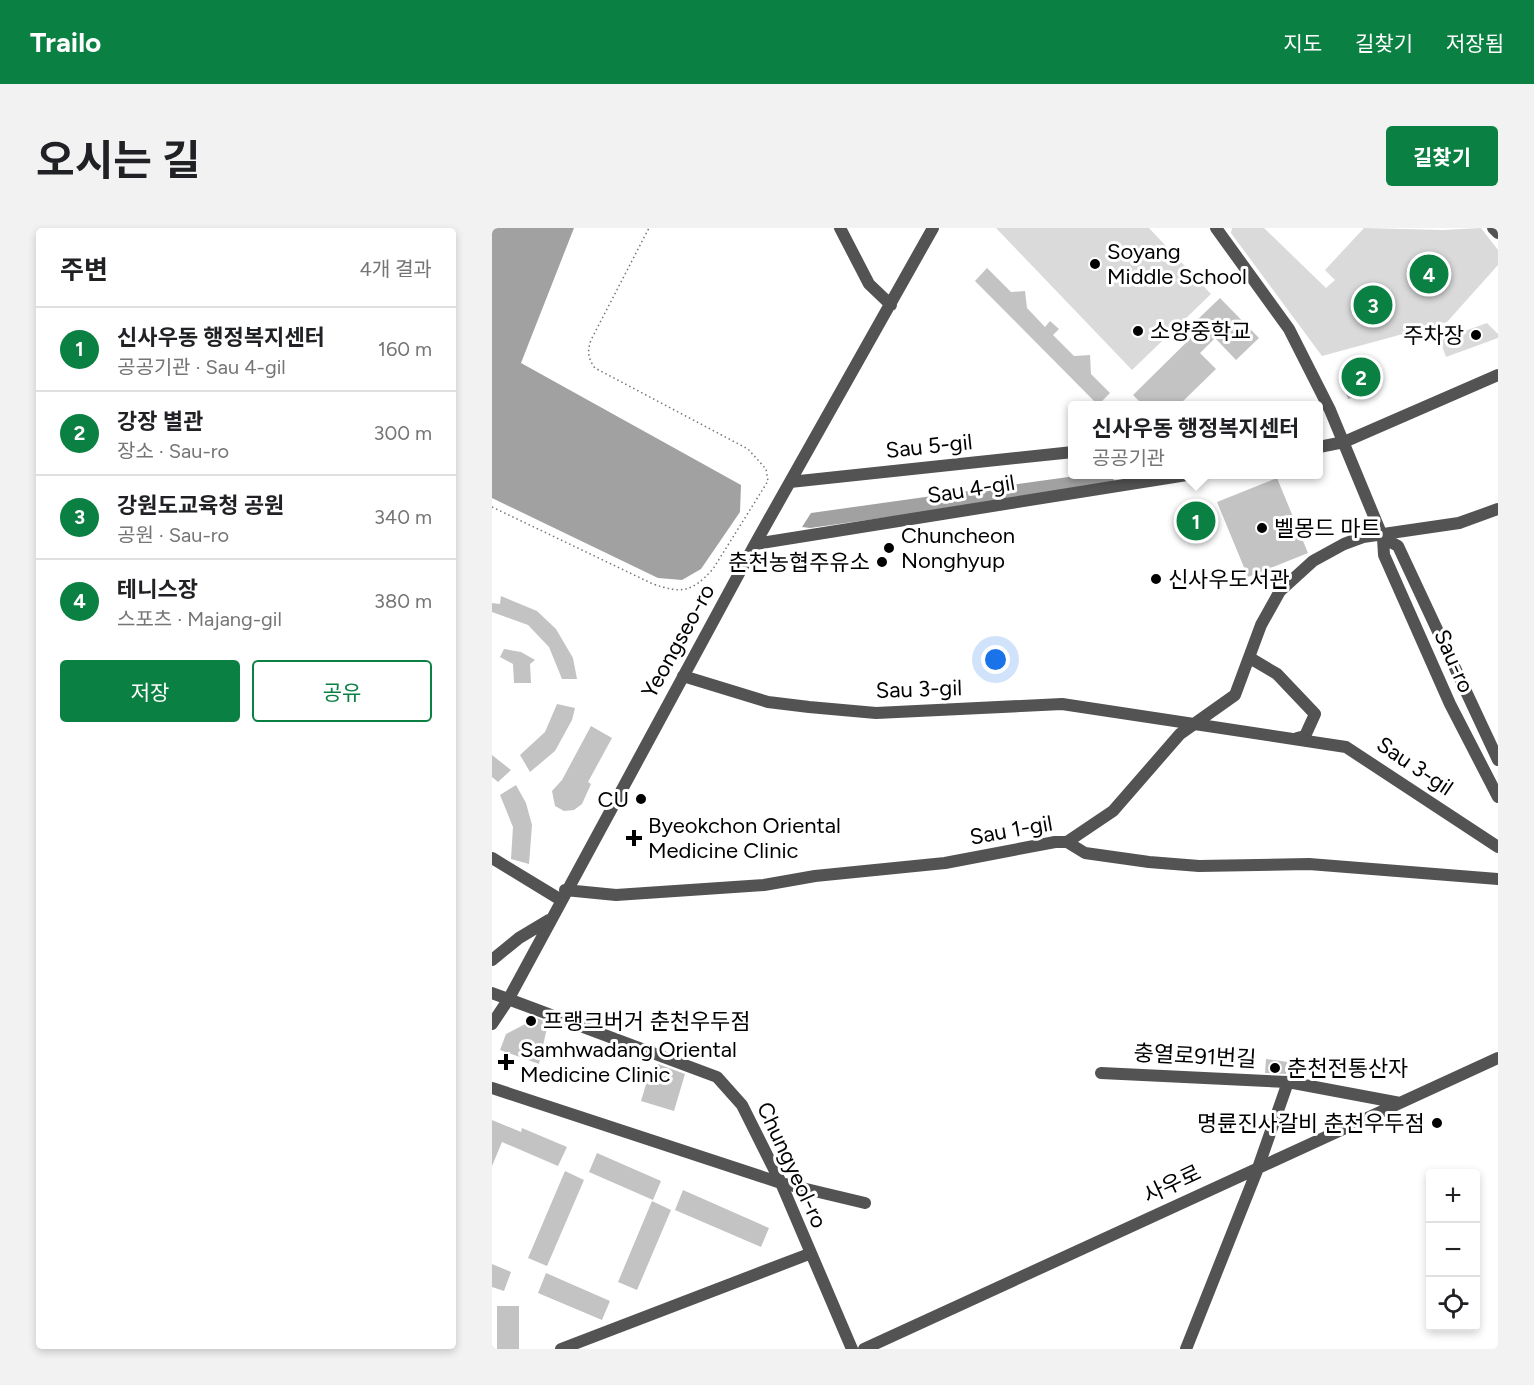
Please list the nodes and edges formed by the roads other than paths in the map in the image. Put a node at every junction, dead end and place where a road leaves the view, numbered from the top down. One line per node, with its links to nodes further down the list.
1 (840, 228): 6 (street)
2 (933, 228): 6 (street, Yeongseo-ro)
3 (1216, 228): 8 (street, Sau-ro)
4 (1493, 228): 5 (street)
5 (1498, 233)
6 (891, 305): 14 (street, Yeongseo-ro)
7 (1498, 375): 10 (street)
8 (1321, 401)
9 (1325, 411): 10 (street, Sau-ro)
10 (1344, 442): 11 (street); 16 (street, Sau-ro)
11 (1323, 446)
12 (1068, 453): 14 (street, Sau 5-gil)
13 (1128, 480): 17 (street, Sau 4-gil)
14 (790, 482): 17 (street, Yeongseo-ro)
15 (1498, 509): 16 (street)
16 (1382, 536): 18 (street); 22 (street, Sau-ro); 23 (street, Sau-ro)
17 (754, 544): 19 (street, Yeongseo-ro)
18 (1251, 658): 20 (street); 21 (street)
19 (683, 676): 20 (street, Sau 3-gil); 28 (street, Yeongseo-ro)
20 (1194, 725): 21 (street, Sau 3-gil); 24 (street)
21 (1297, 738): 25 (street, Sau 3-gil)
22 (1498, 760)
23 (1498, 797)
24 (1067, 842): 27 (street, Sau 1-gil); 28 (street, Sau 1-gil)
25 (1498, 847)
26 (492, 858): 28 (street)
27 (1498, 879)
28 (563, 895): 29 (street, Yeongseo-ro)
29 (550, 920): 30 (street); 32 (street, Yeongseo-ro)
30 (492, 960)
31 (492, 993): 32 (street, Chungyeol-ro)
32 (508, 1000): 33 (street); 40 (street, Chungyeol-ro)
33 (492, 1024)
34 (1498, 1058): 38 (street, 사우로)
35 (1101, 1073): 36 (street, 충열로91번길)
36 (1288, 1082): 38 (street, 충열로91번길); 39 (street, 충열로91번길)
37 (492, 1088): 40 (street)
38 (1401, 1103): 39 (street, 사우로)
39 (1258, 1168): 45 (street, 사우로); 46 (street, 충열로91번길)
40 (781, 1183): 41 (street); 42 (street, Chungyeol-ro)
41 (865, 1203)
42 (809, 1254): 43 (street); 44 (street, Chungyeol-ro)
43 (561, 1349)
44 (852, 1349)
45 (864, 1349)
46 (1186, 1349)

